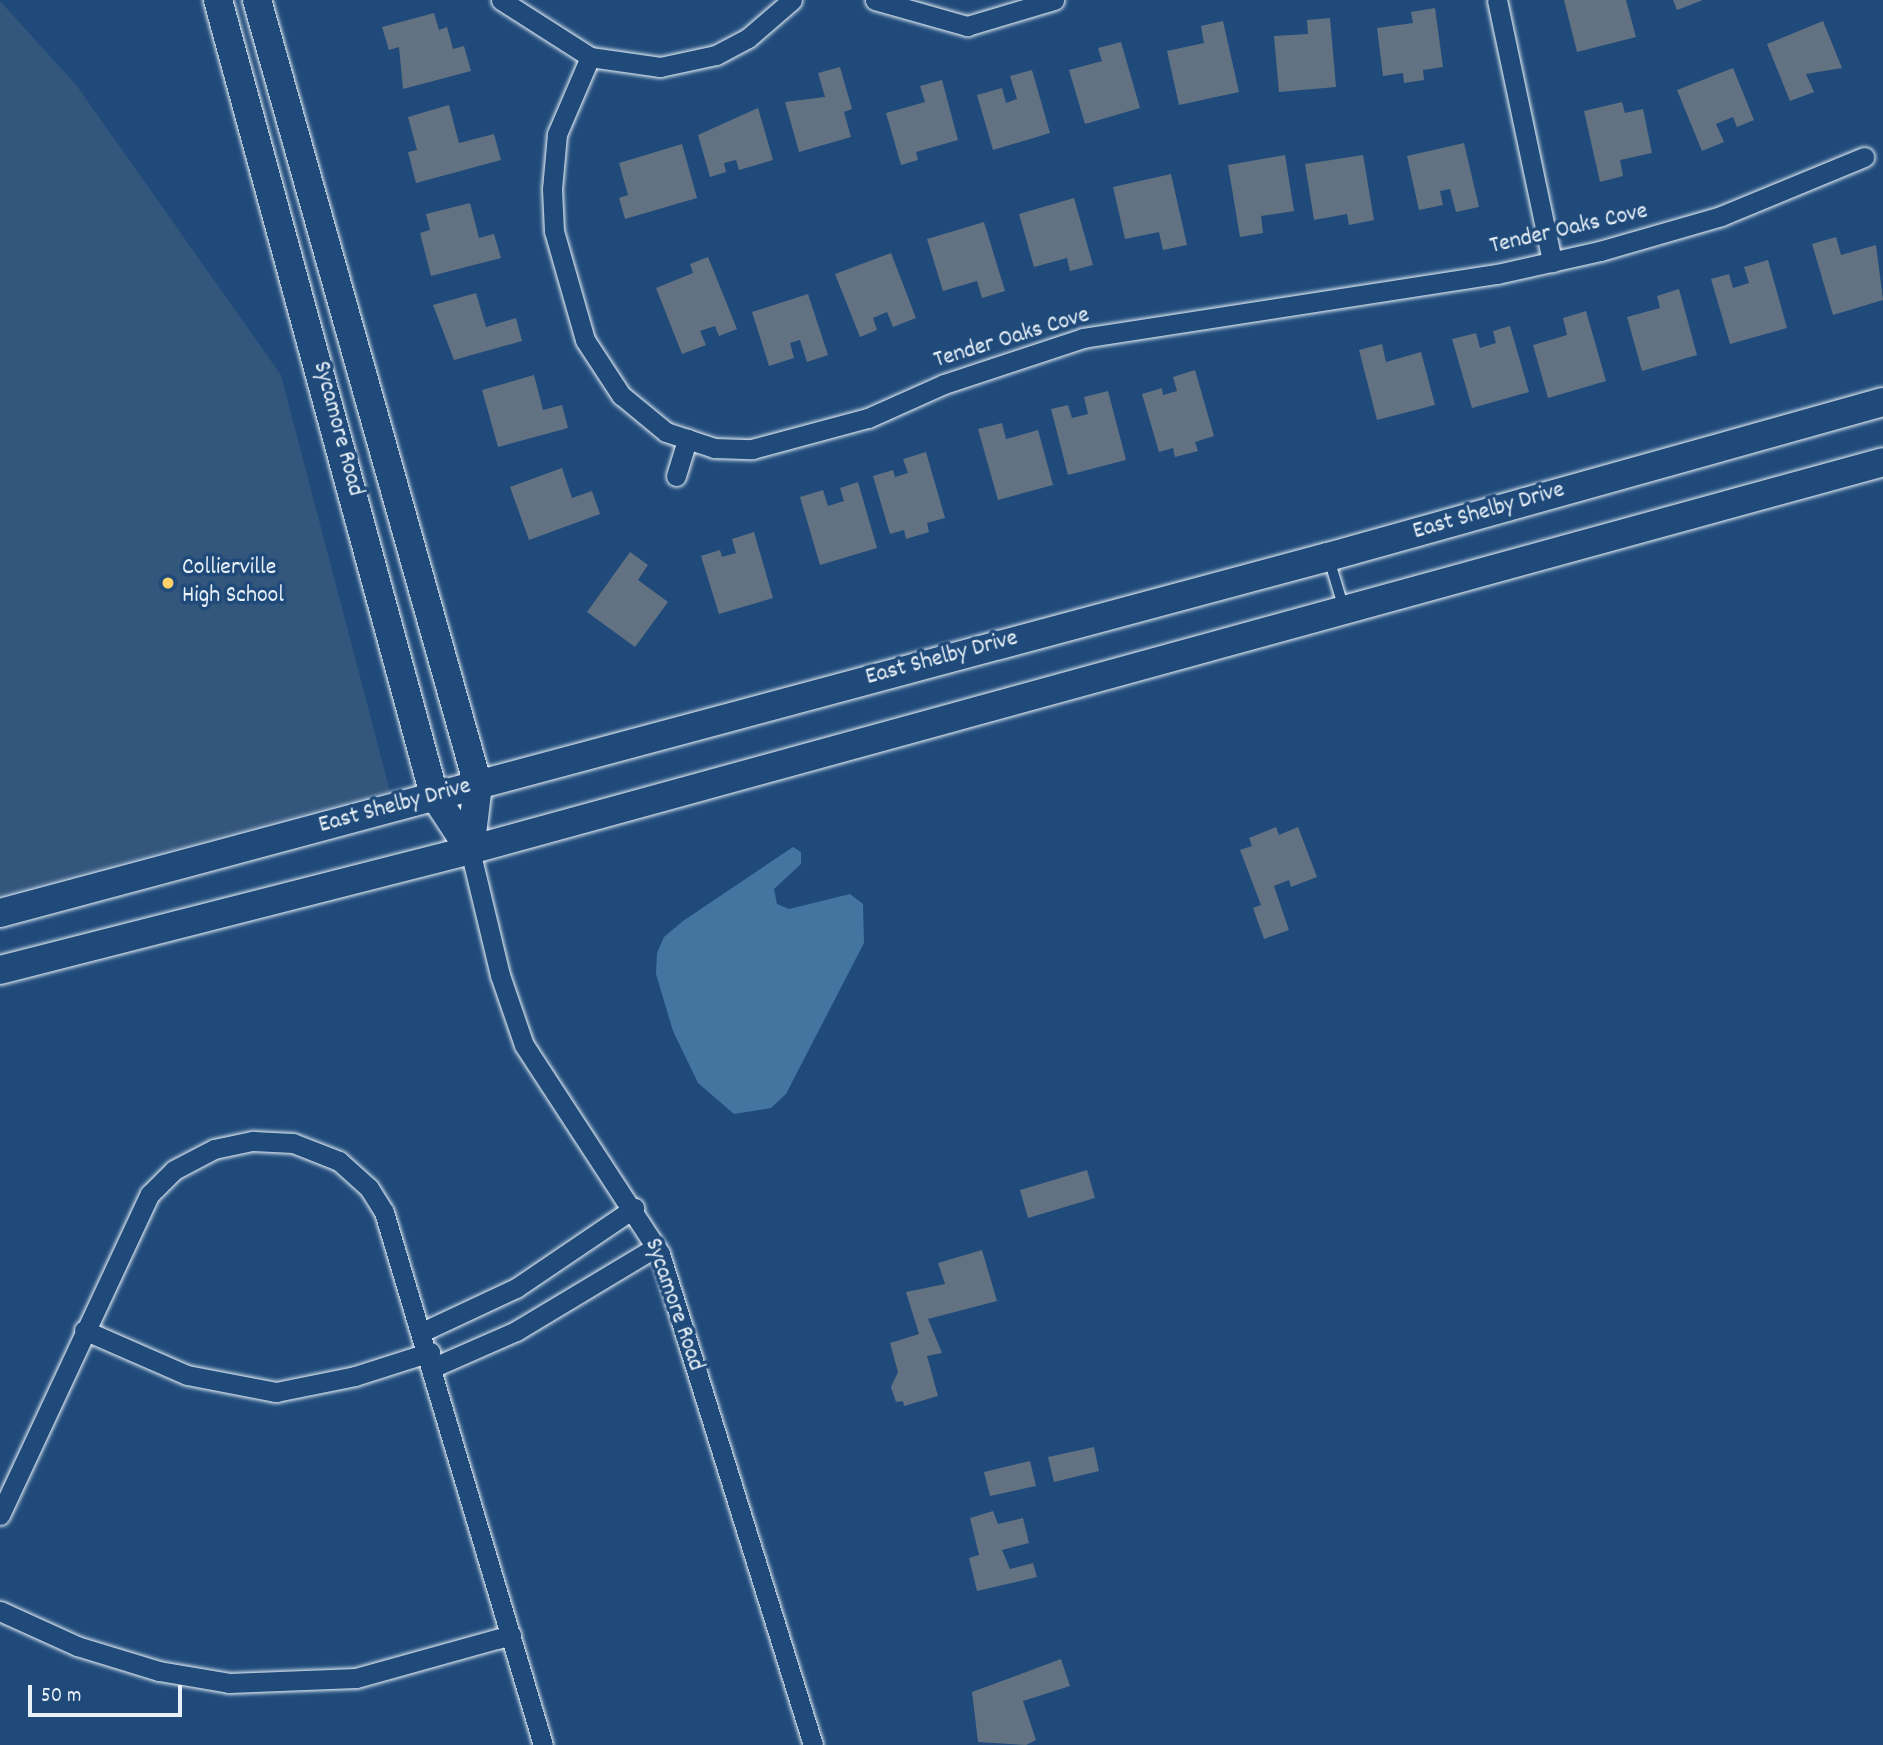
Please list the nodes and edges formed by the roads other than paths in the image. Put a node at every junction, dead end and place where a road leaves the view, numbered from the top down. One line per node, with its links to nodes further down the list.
1 (218, 0): 18 (main road, Sycamore Road)
2 (257, 0): 17 (main road, Sycamore Road)
3 (501, 0): 8 (street)
4 (792, 0): 8 (street)
5 (876, 0): 6 (street)
6 (1054, 0)
7 (1497, 0): 10 (street)
8 (590, 57): 12 (street, Tender Oaks Cove)
9 (1864, 157): 10 (street, Tender Oaks Cove)
10 (1552, 262): 12 (street, Tender Oaks Cove)
11 (1883, 402): 15 (main road, East Shelby Drive)
12 (687, 439): 14 (street)
13 (1883, 462): 16 (main road)
14 (676, 475)
15 (1328, 557): 16 (lane); 17 (main road, East Shelby Drive)
16 (1345, 612): 19 (main road)
17 (478, 785): 18 (main road, East Shelby Drive); 19 (main road, Sycamore Road)
18 (434, 795): 19 (main road, Sycamore Road); 20 (main road, East Shelby Drive)
19 (470, 850): 21 (main road); 22 (street, Sycamore Road)
20 (0, 913)
21 (0, 970)
22 (634, 1208): 23 (street, Sycamore Road); 25 (street)
23 (656, 1247): 26 (street); 31 (street, Sycamore Road)
24 (84, 1330): 25 (street); 26 (street); 27 (street)
25 (424, 1331): 26 (street)
26 (432, 1360): 29 (street)
27 (0, 1515)
28 (0, 1611): 29 (street)
29 (511, 1635): 30 (street)
30 (543, 1745)
31 (813, 1745)

